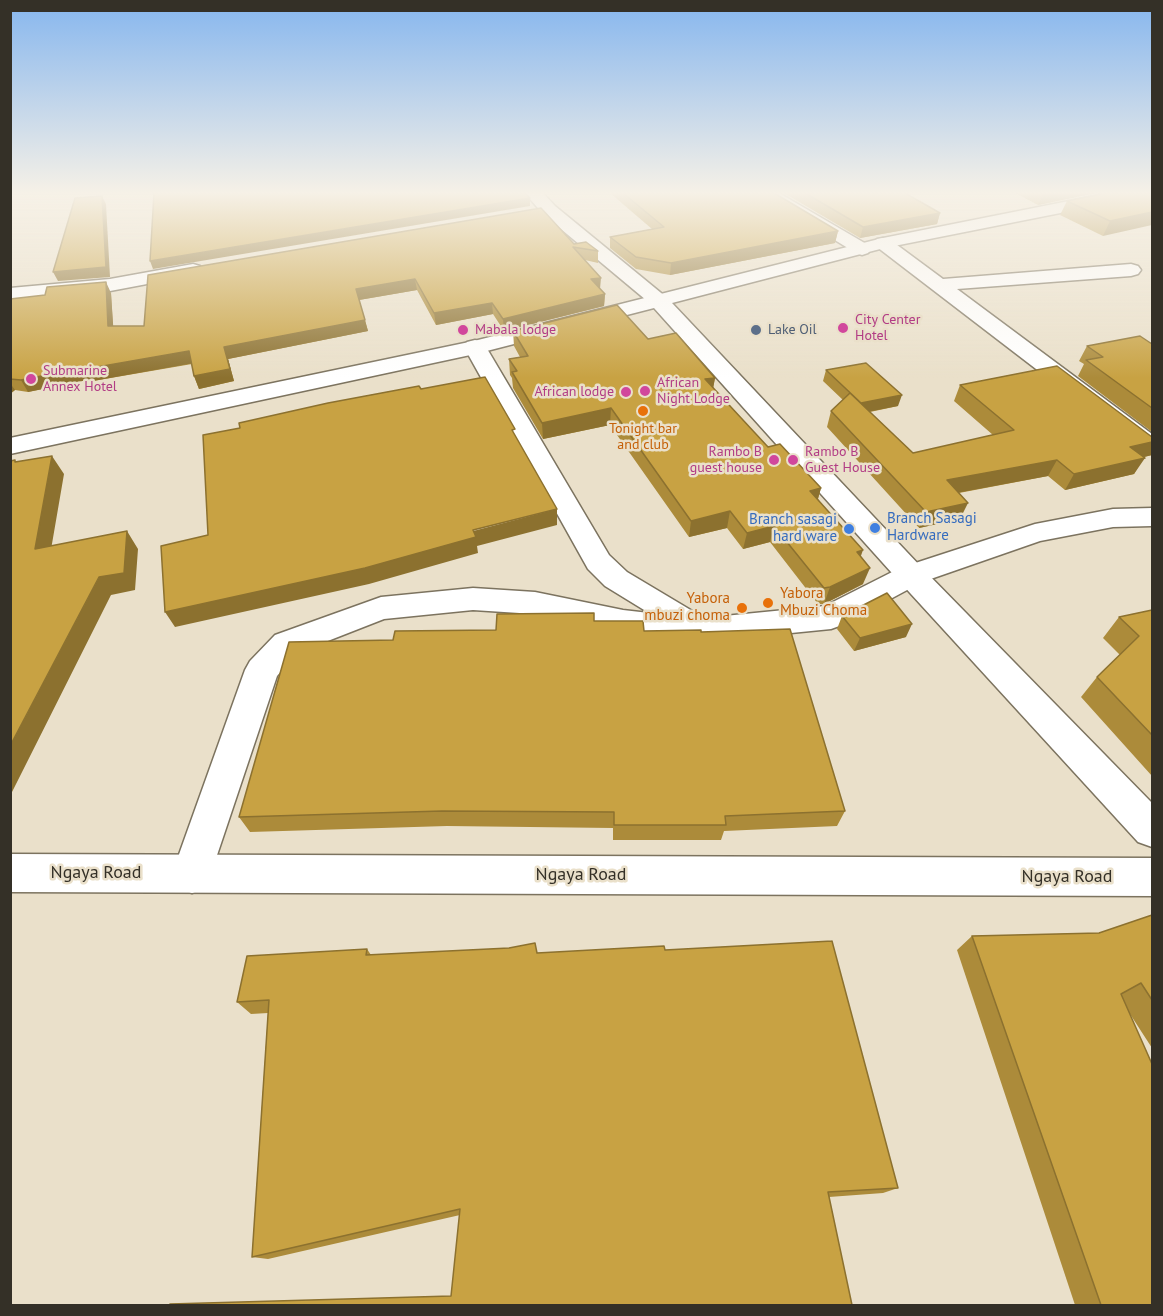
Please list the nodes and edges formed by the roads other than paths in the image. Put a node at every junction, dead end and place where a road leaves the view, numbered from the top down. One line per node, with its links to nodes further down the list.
1 (603, 254): 8 (street)
2 (840, 254): 8 (street)
3 (887, 254): 6 (street)
4 (213, 266): 7 (street)
5 (1131, 270): 6 (street)
6 (939, 285): 11 (street)
7 (10, 294)
8 (659, 301): 9 (street); 13 (street)
9 (475, 346): 10 (street); 14 (street)
10 (10, 446)
11 (1152, 446)
12 (1152, 517): 13 (street)
13 (911, 574): 14 (street); 15 (street)
14 (701, 630): 17 (street)
15 (1152, 829)
16 (10, 873): 17 (street, Ngaya Road)
17 (192, 874): 18 (street, Ngaya Road)
18 (1152, 877)

